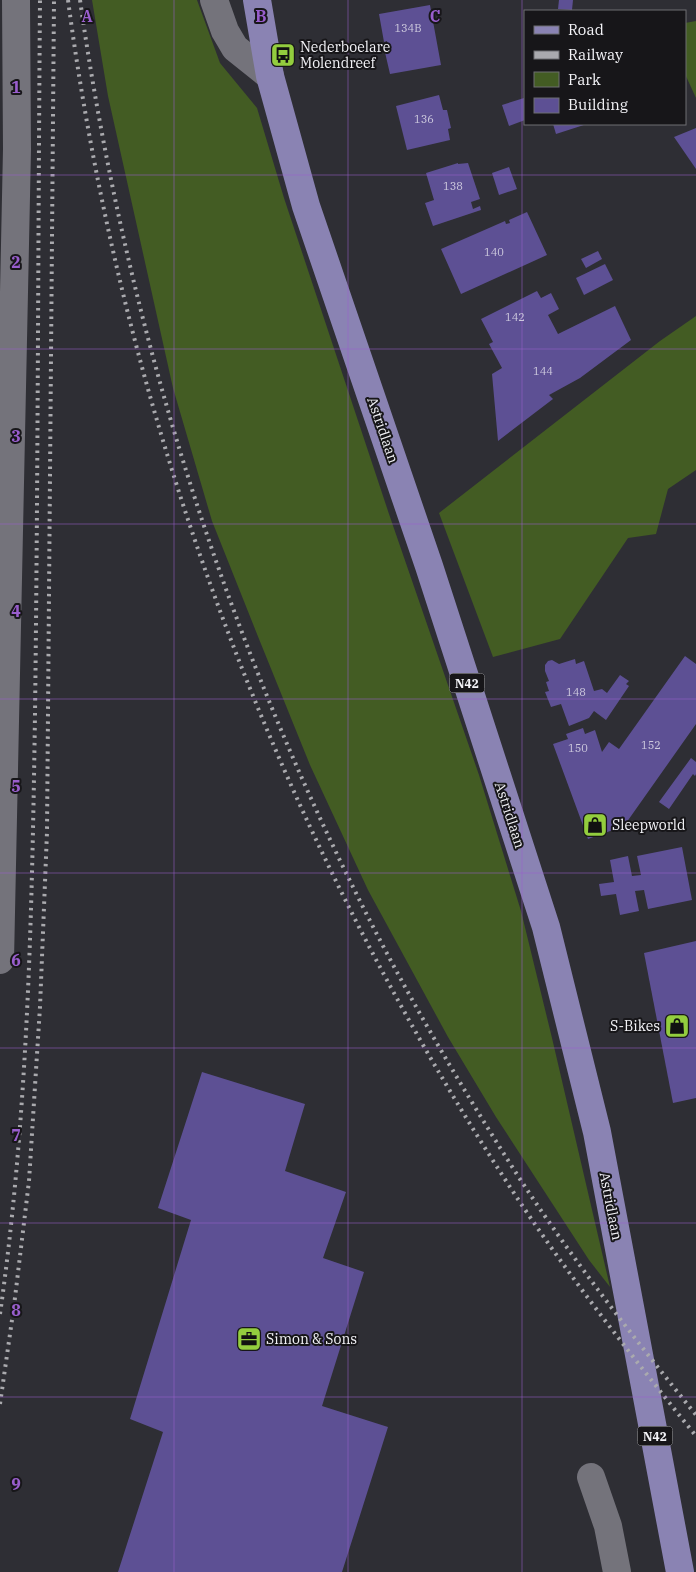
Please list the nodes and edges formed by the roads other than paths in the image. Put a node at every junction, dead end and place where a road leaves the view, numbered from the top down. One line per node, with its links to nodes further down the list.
1 (16, 0): 5 (street)
2 (214, 0): 4 (street)
3 (257, 0): 4 (main road, Astridlaan / N42)
4 (270, 76): 9 (main road, Astridlaan / N42)
5 (8, 149): 6 (street)
6 (0, 960)
7 (591, 1477): 8 (street)
8 (617, 1572)
9 (680, 1572)

